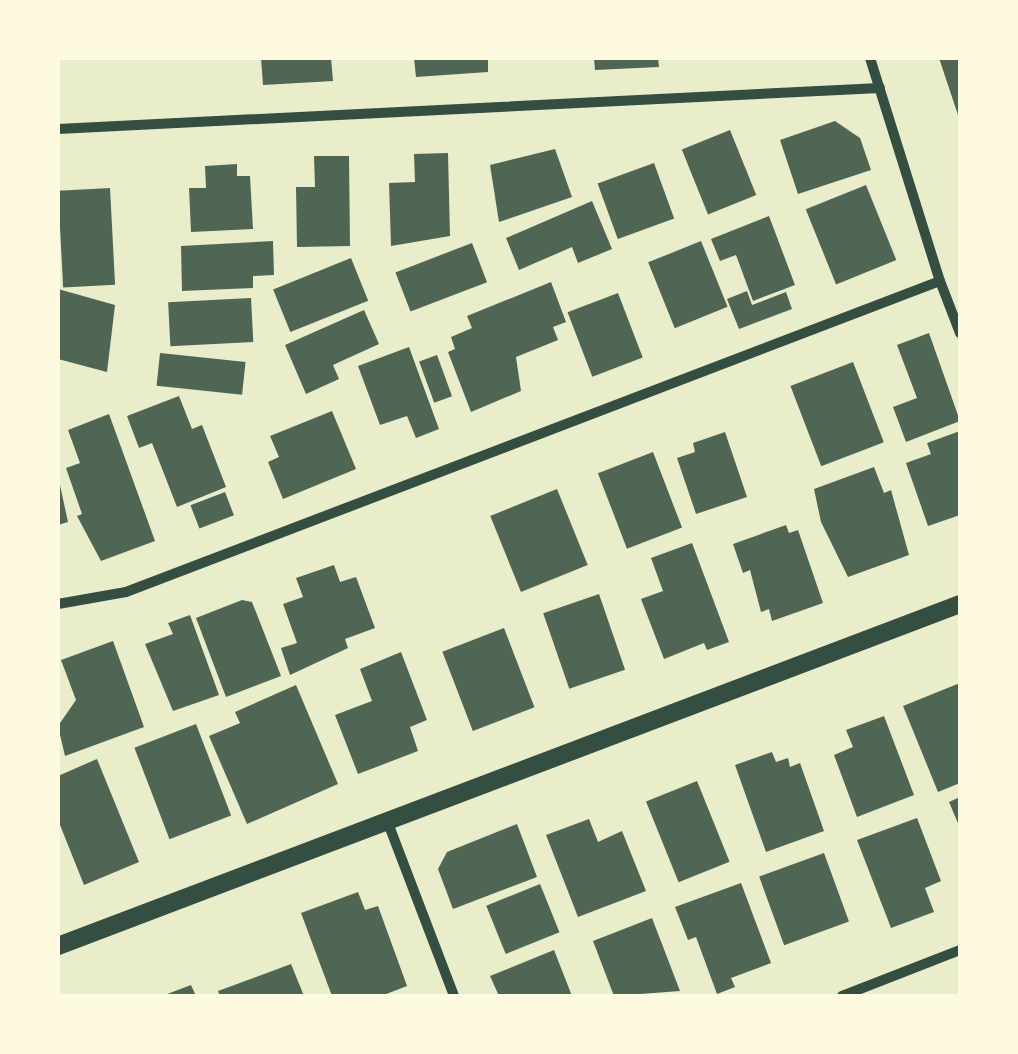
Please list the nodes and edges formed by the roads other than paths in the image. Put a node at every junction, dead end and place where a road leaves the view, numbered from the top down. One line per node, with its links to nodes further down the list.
1 (870, 58): 2 (street)
2 (880, 88): 3 (street); 4 (street)
3 (58, 128)
4 (940, 282): 5 (street); 6 (street)
5 (960, 333)
6 (58, 604)
7 (960, 604): 8 (street)
8 (388, 823): 9 (street); 11 (street)
9 (58, 946)
10 (960, 950): 12 (street)
11 (454, 996)
12 (842, 996)

